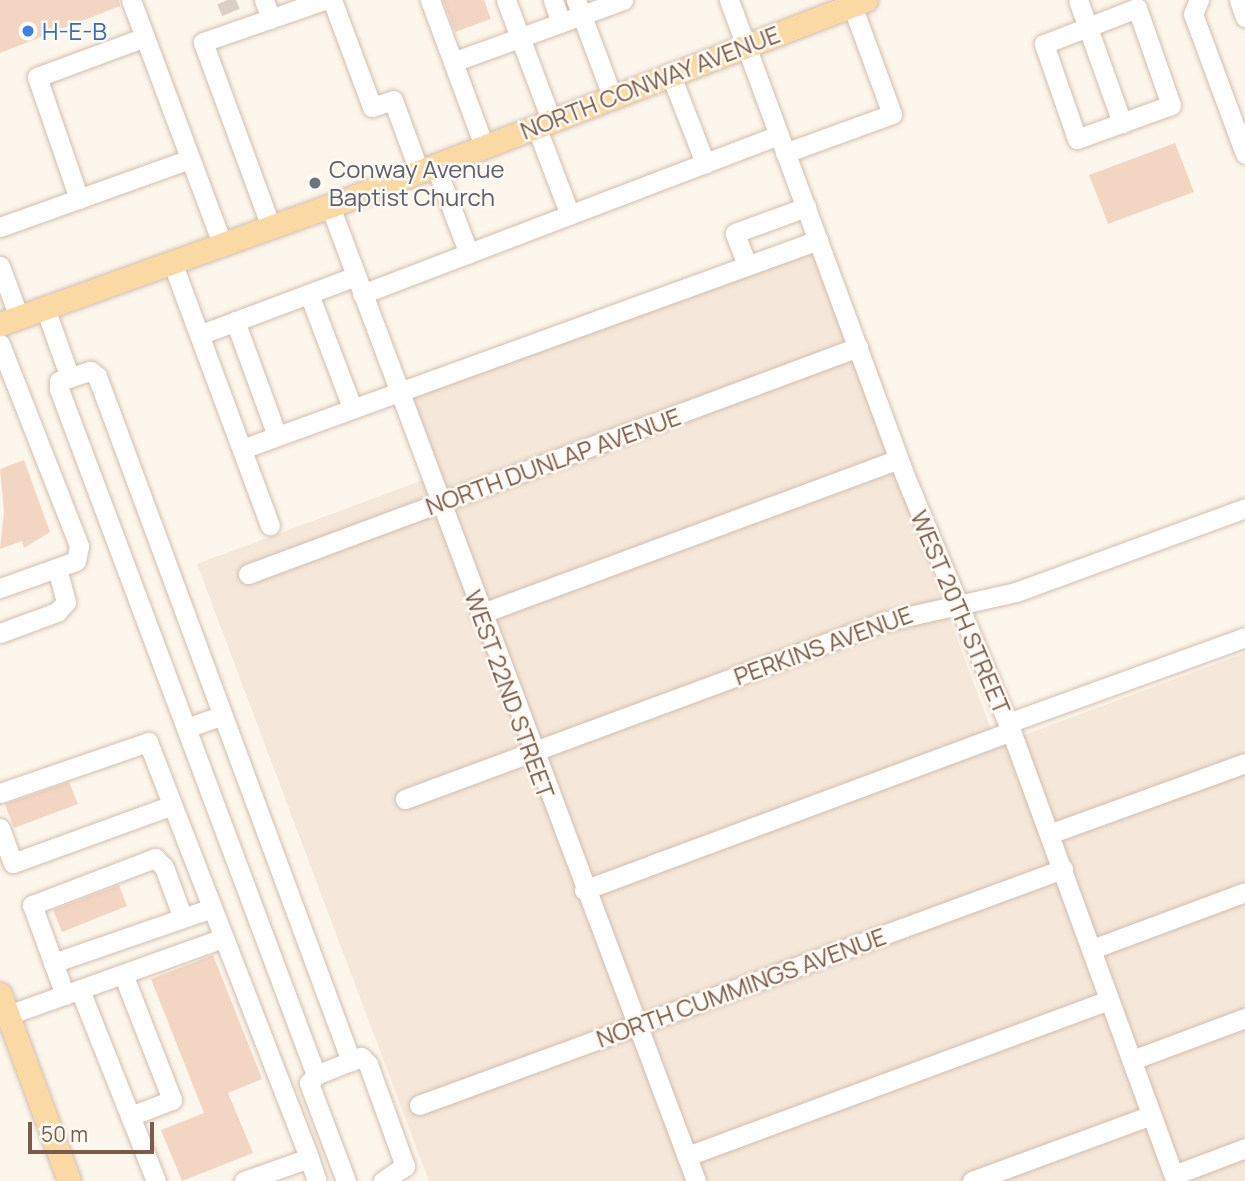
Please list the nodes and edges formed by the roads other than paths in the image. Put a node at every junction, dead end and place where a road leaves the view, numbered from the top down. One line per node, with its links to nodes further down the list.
1 (131, 0): 18 (street)
2 (324, 0): 14 (street)
3 (332, 0): 32 (street)
4 (430, 0): 21 (street)
5 (506, 0): 19 (street)
6 (553, 0): 16 (street)
7 (623, 0): 13 (street)
8 (729, 0): 20 (street, WEST 20TH STREET)
9 (1078, 0): 17 (street)
10 (1199, 0): 24 (street)
11 (1239, 0): 15 (street)
12 (859, 3): 20 (main road, NORTH CONWAY AVENUE); 27 (street)
13 (579, 7): 16 (street); 23 (street)
14 (268, 9): 38 (street)
15 (1245, 17)
16 (561, 23): 19 (street)
17 (1087, 27): 26 (street); 26 (street); 26 (street)
18 (145, 37): 30 (street); 33 (street)
19 (520, 37): 21 (street); 25 (street)
20 (745, 44): 22 (main road, NORTH CONWAY AVENUE); 27 (street, WEST 20TH STREET)
21 (453, 62): 28 (street)
22 (670, 73): 23 (main road, NORTH CONWAY AVENUE); 31 (street)
23 (612, 96): 25 (main road, NORTH CONWAY AVENUE)
24 (1240, 122): 29 (street)
25 (543, 123): 28 (main road, NORTH CONWAY AVENUE); 36 (street)
26 (1122, 123)
27 (782, 144): 31 (street); 35 (street, WEST 20TH STREET)
28 (484, 146): 32 (main road, NORTH CONWAY AVENUE)
29 (1245, 155)
30 (190, 159): 33 (street); 40 (street)
31 (705, 163): 36 (street)
32 (427, 168): 34 (main road, NORTH CONWAY AVENUE); 41 (street)
33 (79, 198): 37 (street)
34 (330, 206): 38 (main road, NORTH CONWAY AVENUE); 45 (street, WEST 22ND STREET)
35 (806, 207): 39 (street, WEST 20TH STREET); 43 (street)
36 (570, 215): 41 (street)
37 (0, 227)
38 (271, 227): 40 (main road, NORTH CONWAY AVENUE)
39 (818, 240): 43 (street); 52 (street, WEST 20TH STREET)
40 (222, 244): 42 (main road, NORTH CONWAY AVENUE)
41 (468, 254): 45 (street)
42 (172, 262): 47 (main road, NORTH CONWAY AVENUE); 50 (street)
43 (747, 265): 54 (street)
44 (0, 266): 48 (street)
45 (359, 285): 46 (street); 54 (street, WEST 22ND STREET)
46 (309, 294): 49 (street); 55 (street)
47 (45, 308): 48 (main road, NORTH CONWAY AVENUE); 53 (street)
48 (9, 321)
49 (235, 321): 50 (street); 56 (street)
50 (199, 335): 57 (street)
51 (0, 344): 62 (street)
52 (858, 347): 58 (street, WEST 20TH STREET); 59 (street, NORTH DUNLAP AVENUE)
53 (71, 378): 69 (street); 71 (street)
54 (398, 390): 55 (street); 59 (street, WEST 22ND STREET)
55 (352, 408): 56 (street)
56 (277, 436): 57 (street)
57 (242, 449): 61 (street)
58 (898, 459): 65 (street, WEST 20TH STREET); 66 (street)
59 (439, 503): 63 (street, NORTH DUNLAP AVENUE); 66 (street, WEST 22ND STREET)
60 (1245, 508): 65 (street, PERKINS AVENUE)
61 (270, 525)
62 (57, 568): 64 (street); 67 (street)
63 (248, 574)
64 (0, 588)
65 (957, 601): 70 (street, WEST 20TH STREET); 72 (street, PERKINS AVENUE)
66 (480, 614): 72 (street, WEST 22ND STREET)
67 (0, 633)
68 (1245, 637): 70 (street)
69 (223, 715): 71 (street); 95 (street)
70 (1009, 727): 78 (street, WEST 20TH STREET); 81 (street)
71 (186, 728): 96 (street)
72 (531, 751): 75 (street, PERKINS AVENUE); 81 (street, WEST 22ND STREET)
73 (1245, 763): 78 (street)
74 (0, 793): 76 (street)
75 (405, 799)
76 (172, 805): 79 (street); 83 (street)
77 (0, 828): 79 (street)
78 (1049, 834): 80 (street, WEST 20TH STREET)
79 (7, 866)
80 (1063, 869): 86 (street, WEST 20TH STREET); 93 (street, NORTH CUMMINGS AVENUE)
81 (584, 890): 93 (street, WEST 22ND STREET)
82 (1245, 892): 86 (street)
83 (212, 908): 84 (street); 85 (street)
84 (181, 916): 87 (street); 87 (street)
85 (223, 938): 88 (street); 102 (street)
86 (1091, 949): 90 (street, WEST 20TH STREET)
87 (53, 963): 89 (street)
88 (123, 974): 89 (street); 99 (street)
89 (72, 992): 91 (street); 99 (street)
90 (1109, 1000): 94 (street, WEST 20TH STREET); 101 (street)
91 (4, 1005): 104 (main road)
92 (1245, 1018): 94 (street)
93 (639, 1025): 97 (street, NORTH CUMMINGS AVENUE); 101 (street, WEST 22ND STREET)
94 (1132, 1060): 98 (street, WEST 20TH STREET)
95 (351, 1061): 96 (street); 109 (street)
96 (316, 1075): 108 (street)
97 (419, 1105)
98 (1152, 1115): 103 (street, WEST 20TH STREET); 111 (street)
99 (130, 1116): 105 (street)
100 (1245, 1149): 103 (street)
101 (687, 1156): 110 (street, WEST 22ND STREET)
102 (309, 1158): 106 (street); 107 (street)
103 (1175, 1178)
104 (69, 1181)
105 (156, 1181)
106 (244, 1181)
107 (317, 1181)
108 (346, 1181)
109 (383, 1181)
110 (696, 1181)
111 (972, 1181)

